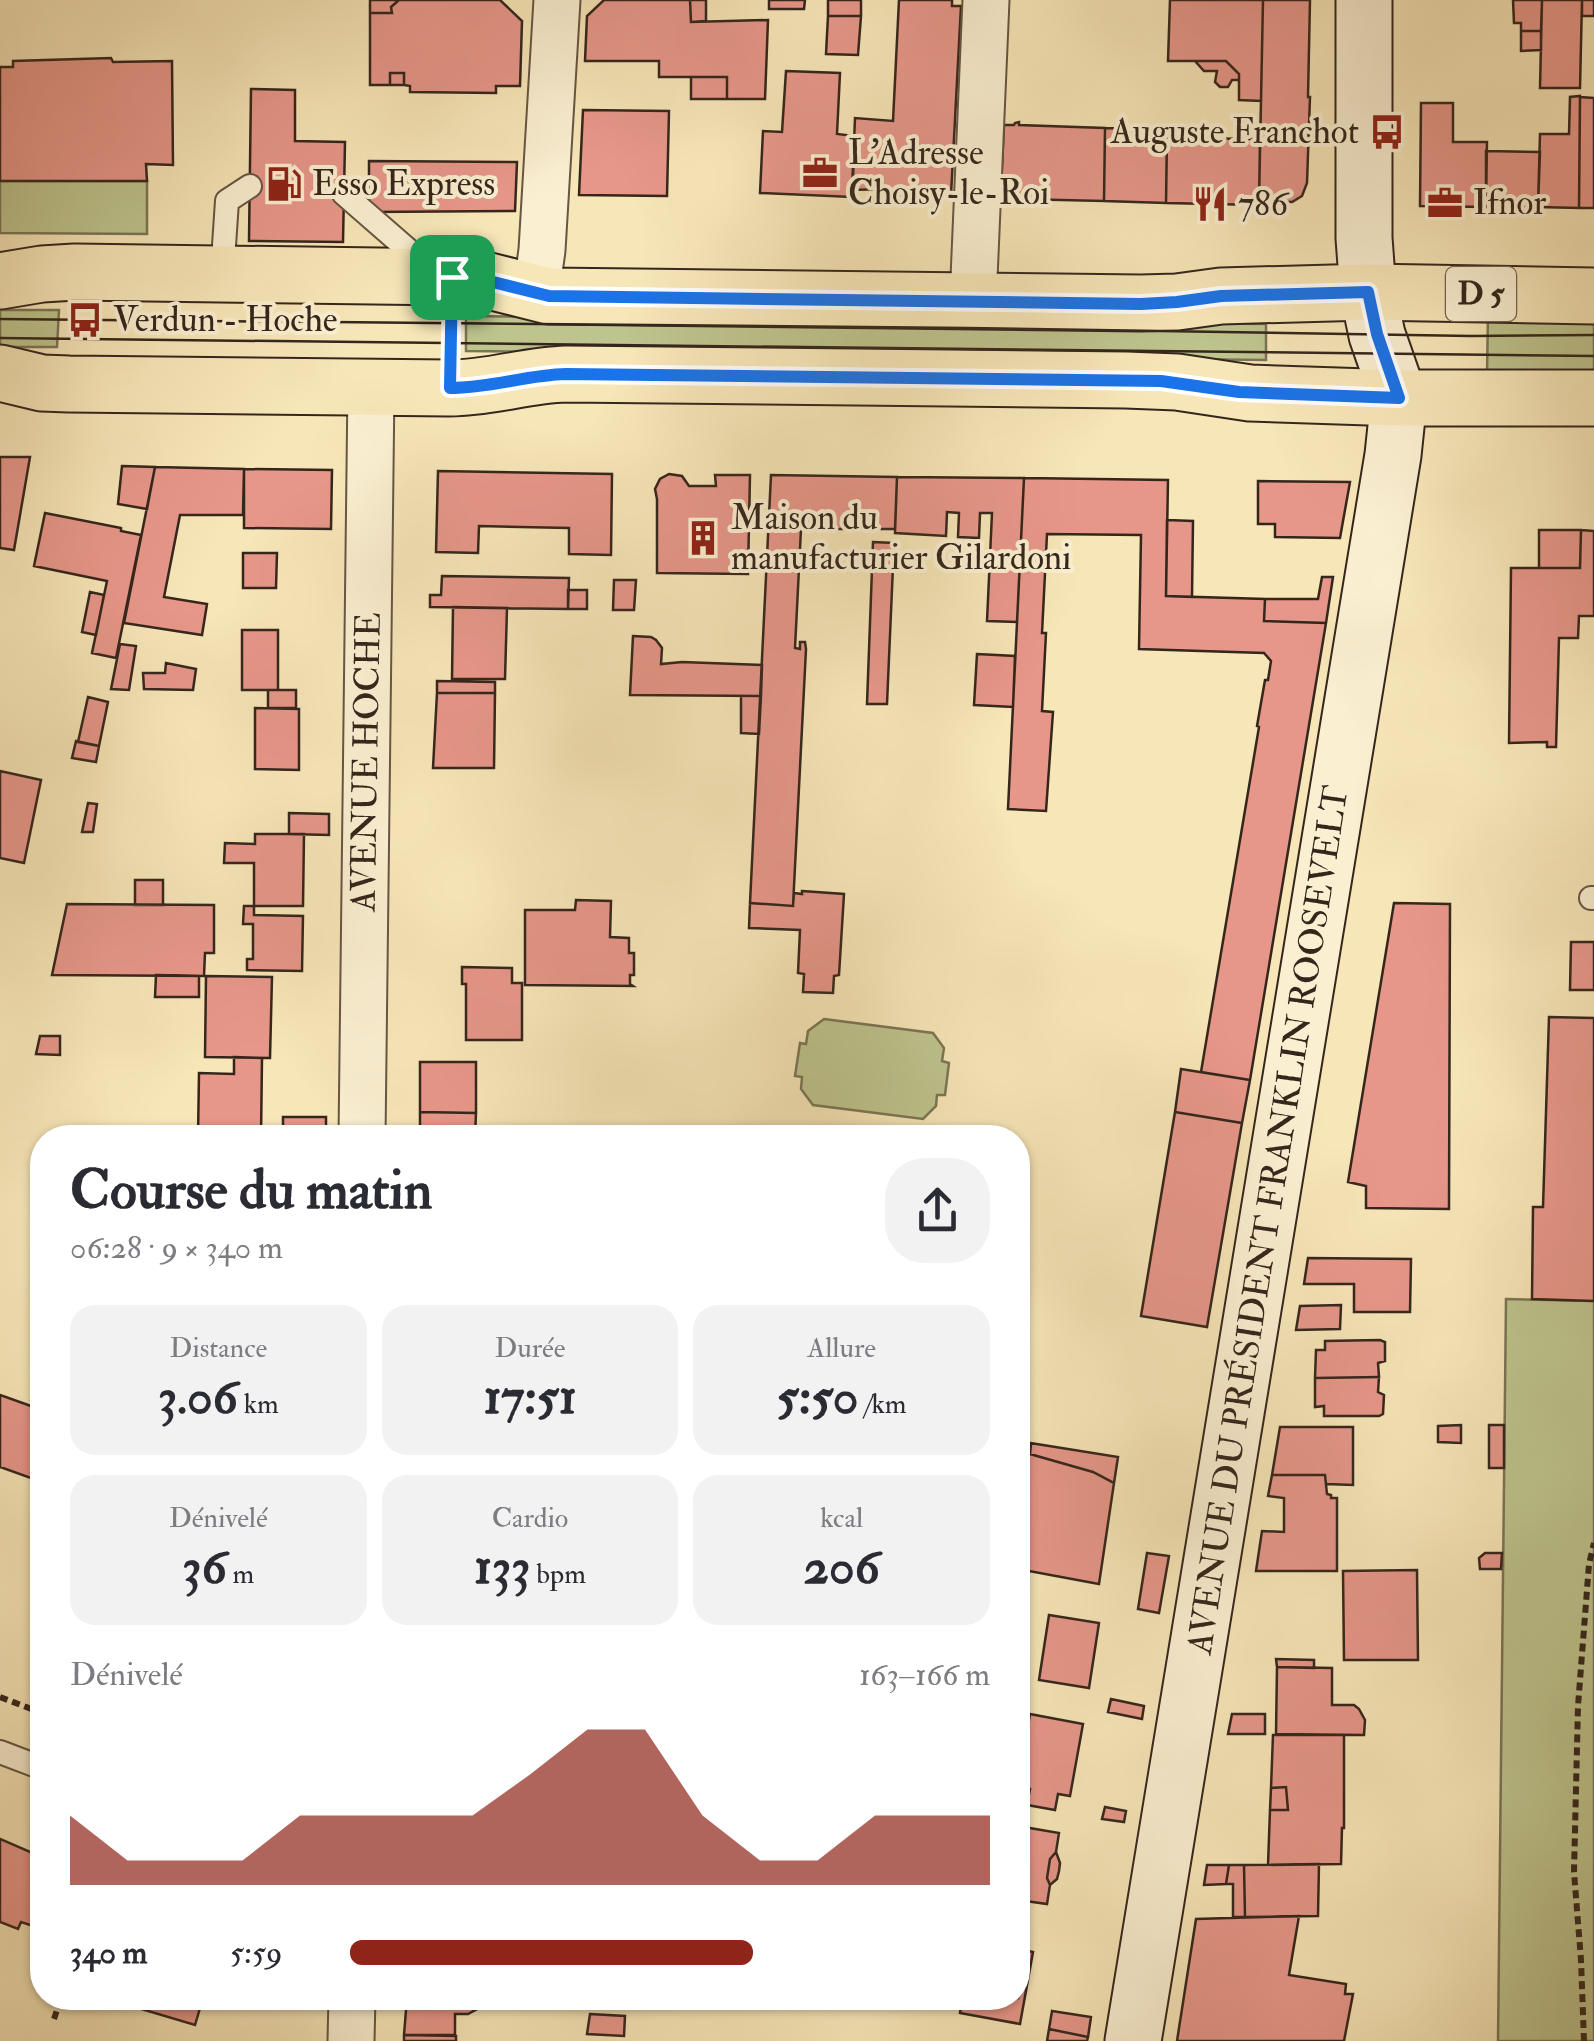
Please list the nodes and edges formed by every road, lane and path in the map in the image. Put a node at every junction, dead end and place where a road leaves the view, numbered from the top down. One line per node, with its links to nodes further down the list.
1 (556, 0): 10 (street)
2 (986, 0): 12 (street)
3 (1364, 0): 9 (street)
4 (250, 186): 6 (lane)
5 (344, 194): 7 (lane)
6 (222, 275): 7 (main road, D 5); 8 (main road, D 5)
7 (416, 276): 10 (main road, D 5)
8 (0, 282)
9 (1368, 292): 11 (main road, D 5); 12 (main road, D 5); 15 (street)
10 (536, 294): 12 (main road, D 5)
11 (1594, 296)
12 (972, 301)
13 (0, 374): 14 (main road)
14 (370, 387): 15 (main road); 17 (street, AVENUE HOCHE)
15 (1399, 398): 16 (main road); 27 (street, AVENUE DU PRÉSIDENT FRANKLIN ROOSEVELT)
16 (1594, 398)
17 (362, 1125)
18 (1594, 1544): 28 (path)
19 (0, 1697): 20 (path)
20 (30, 1709)
21 (0, 1752): 22 (lane)
22 (30, 1763)
23 (57, 2010): 25 (path)
24 (352, 2010): 26 (street)
25 (54, 2019)
26 (351, 2041)
27 (1133, 2041)
28 (1584, 2041)

